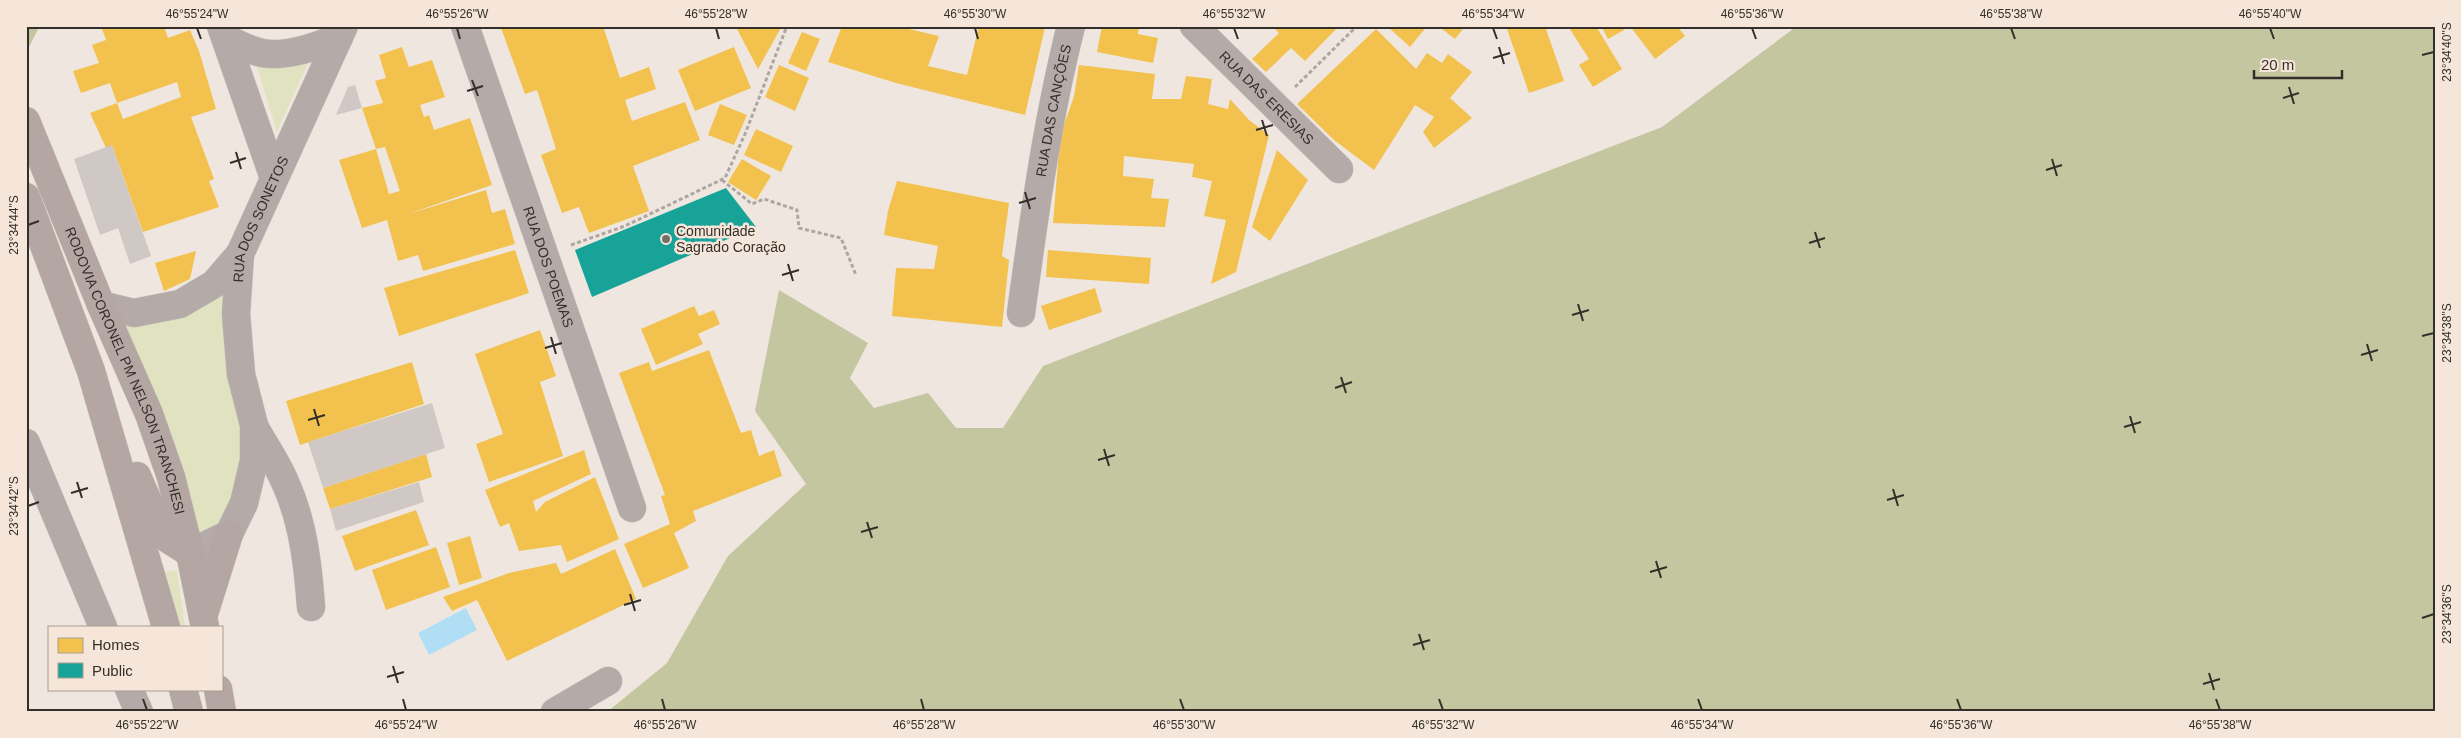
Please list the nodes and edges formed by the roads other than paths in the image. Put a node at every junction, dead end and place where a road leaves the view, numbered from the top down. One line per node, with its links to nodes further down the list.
1 (465, 26): 16 (street, RUA DOS POEMAS)
2 (1071, 26): 12 (street, RUA DAS CANÇÕES)
3 (1194, 26): 7 (street, RUA DAS ERESIAS)
4 (223, 32): 5 (street); 8 (street)
5 (342, 32): 8 (street, RUA DOS SONETOS)
6 (26, 121): 11 (highway, RODOVIA CORONEL PM NELSON TRANCHESI)
7 (1339, 169)
8 (274, 178): 10 (street, RUA DOS SONETOS)
9 (26, 197): 13 (highway, RODOVIA CORONEL PM NELSON TRANCHESI)
10 (240, 254): 11 (street); 14 (street, RUA DOS SONETOS)
11 (101, 305): 18 (highway, RODOVIA CORONEL PM NELSON TRANCHESI)
12 (1021, 313)
13 (91, 371): 18 (highway); 22 (highway, RODOVIA CORONEL PM NELSON TRANCHESI)
14 (254, 426): 17 (street, RUA DOS SONETOS); 19 (street, RUA DOS SONETOS)
15 (26, 443): 21 (street)
16 (632, 508)
17 (230, 534): 18 (street); 20 (highway)
18 (190, 553): 20 (highway, RODOVIA CORONEL PM NELSON TRANCHESI)
19 (311, 607)
20 (204, 622)
21 (103, 626)
22 (166, 626)
23 (608, 681): 30 (street)
24 (129, 690): 27 (street)
25 (184, 690): 28 (highway)
26 (218, 690): 29 (highway)
27 (139, 712)
28 (189, 712)
29 (222, 712)
30 (555, 712)

